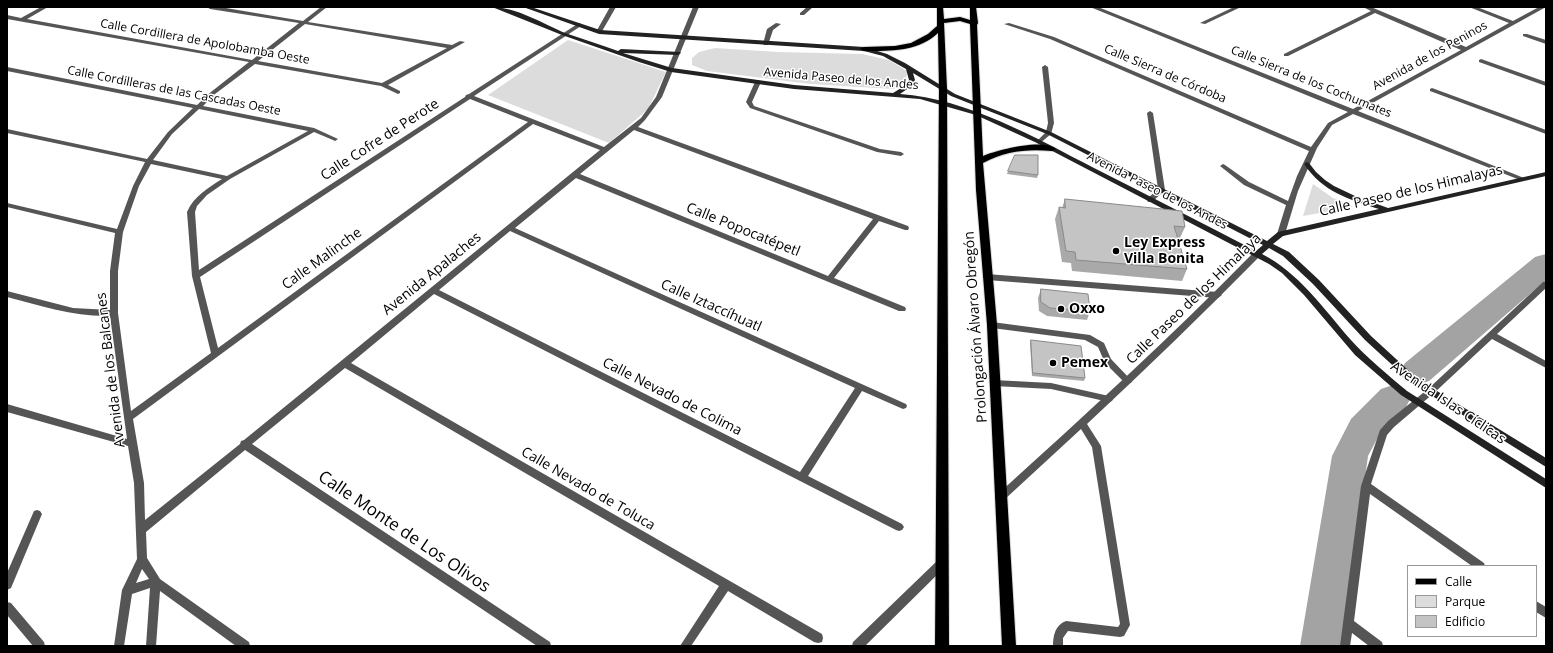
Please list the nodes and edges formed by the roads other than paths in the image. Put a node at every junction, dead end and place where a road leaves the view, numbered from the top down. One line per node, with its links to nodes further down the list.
1 (45, 7): 20 (street)
2 (210, 7): 21 (street)
3 (324, 7): 21 (street, Avenida de los Balcanes)
4 (495, 7): 30 (street, Avenida Paseo de los Andes)
5 (526, 7): 16 (street, Avenida Paseo de los Andes)
6 (614, 7): 29 (street)
7 (696, 7): 32 (street, Avenida Apalaches)
8 (810, 7): 18 (street)
9 (940, 7): 28 (main road, Prolongación Álvaro Obregón)
10 (973, 7): 22 (main road, Prolongación Álvaro Obregón)
11 (1093, 7): 59 (street, Calle Sierra de los Cochumates)
12 (1238, 7): 23 (street)
13 (1366, 7): 17 (street)
14 (1472, 7): 24 (street)
15 (1543, 7): 24 (street, Avenida de los Peninos)
16 (540, 9): 27 (street, Avenida Paseo de los Andes)
17 (1375, 11): 38 (street); 41 (street)
18 (802, 14)
19 (7, 18): 20 (street, Calle Cordillera de Apolobamba Oeste)
20 (21, 20): 43 (street, Calle Cordillera de Apolobamba Oeste)
21 (303, 23): 36 (street); 43 (street, Avenida de los Balcanes)
22 (975, 23): 28 (main road); 58 (main road, Prolongación Álvaro Obregón)
23 (1203, 23)
24 (1513, 23): 38 (street, Avenida de los Peninos)
25 (778, 24): 35 (street)
26 (1007, 24): 71 (street, Calle Sierra de Córdoba)
27 (579, 25): 29 (street, Avenida Paseo de los Andes); 30 (street, Calle Cofre de Perote)
28 (940, 25): 37 (main road); 51 (main road, Prolongación Álvaro Obregón)
29 (599, 32): 32 (street, Avenida Paseo de los Andes)
30 (564, 34): 39 (street, Avenida Paseo de los Andes); 55 (street, Calle Cofre de Perote)
31 (1524, 35): 34 (street)
32 (683, 38): 35 (street, Avenida Paseo de los Andes); 40 (street, Avenida Apalaches)
33 (462, 42): 36 (street)
34 (1546, 42)
35 (766, 44): 37 (street, Avenida Paseo de los Andes)
36 (452, 47): 50 (street)
37 (864, 49): 46 (street, Avenida Paseo de los Andes)
38 (1465, 49): 59 (street, Avenida de los Peninos)
39 (611, 51): 40 (street); 47 (street, Avenida Paseo de los Andes)
40 (678, 53): 47 (street, Avenida Apalaches)
41 (1286, 55)
42 (1481, 61): 49 (street)
43 (252, 62): 50 (street, Calle Cordillera de Apolobamba Oeste); 57 (street, Avenida de los Balcanes)
44 (1045, 67): 66 (street)
45 (7, 69): 57 (street, Calle Cordilleras de las Cascadas Oeste)
46 (909, 69): 51 (street, Avenida Paseo de los Andes); 54 (street)
47 (671, 70): 48 (street, Avenida Paseo de los Andes); 62 (street, Avenida Apalaches)
48 (758, 82): 54 (street, Avenida Paseo de los Andes); 72 (street)
49 (1546, 84)
50 (383, 85): 53 (street, Calle Cordillera de Apolobamba Oeste)
51 (942, 90): 56 (main road, Prolongación Álvaro Obregón); 58 (street, Avenida Paseo de los Andes)
52 (1432, 90): 65 (street)
53 (398, 92)
54 (895, 94): 56 (street, Avenida Paseo de los Andes)
55 (468, 96): 61 (street); 93 (street, Calle Cofre de Perote)
56 (942, 102): 58 (street, Avenida Paseo de los Andes); 128 (main road, Prolongación Álvaro Obregón)
57 (196, 107): 63 (street, Calle Cordilleras de las Cascadas Oeste); 74 (street, Avenida de los Balcanes)
58 (978, 109): 66 (street, Avenida Paseo de los Andes); 68 (street, Avenida Paseo de los Andes); 73 (main road, Prolongación Álvaro Obregón)
59 (1352, 111): 71 (street, Avenida de los Peninos); 80 (street, Calle Sierra de los Cochumates)
60 (1150, 113): 81 (street)
61 (532, 122): 70 (street); 104 (street, Calle Malinche)
62 (633, 127): 70 (street, Avenida Apalaches); 86 (street)
63 (314, 130): 67 (street, Calle Cordilleras de las Cascadas Oeste); 79 (street)
64 (7, 131): 74 (street)
65 (1546, 132)
66 (1049, 133): 68 (street); 81 (street, Avenida Paseo de los Andes)
67 (335, 139)
68 (1039, 142): 69 (street, Avenida Paseo de los Andes)
69 (1052, 149): 73 (main road); 82 (street, Avenida Paseo de los Andes)
70 (605, 150): 78 (street, Avenida Apalaches)
71 (1313, 150): 75 (street, Avenida de los Peninos)
72 (901, 154)
73 (980, 161): 94 (main road, Prolongación Álvaro Obregón)
74 (148, 162): 79 (street); 89 (street, Avenida de los Balcanes)
75 (1307, 164): 83 (street, Avenida de los Peninos); 85 (street)
76 (1223, 166): 83 (street)
77 (1546, 174): 80 (street, Calle Paseo de los Himalayas)
78 (575, 175): 87 (street, Avenida Apalaches); 95 (street, Calle Popocatépetl)
79 (228, 178): 93 (street)
80 (1522, 179): 85 (street, Calle Paseo de los Himalayas)
81 (1162, 190): 82 (street); 91 (street, Avenida Paseo de los Andes)
82 (1150, 200): 92 (street, Avenida Paseo de los Andes)
83 (1290, 204): 90 (street, Avenida de los Peninos)
84 (7, 205): 89 (street)
85 (1386, 209): 90 (street, Calle Paseo de los Himalayas)
86 (877, 218): 88 (street); 95 (street)
87 (509, 228): 97 (street, Avenida Apalaches); 109 (street, Calle Iztaccíhuatl)
88 (905, 228)
89 (119, 232): 101 (street, Avenida de los Balcanes)
90 (1281, 234): 91 (street, Calle Paseo de los Himalaya)
91 (1269, 244): 92 (street, Calle Paseo de los Himalaya); 110 (street, Avenida Islas Cíclicas)
92 (1257, 254): 99 (street, Calle Paseo de los Himalaya); 112 (street, Avenida Islas Cíclicas)
93 (196, 276): 104 (street)
94 (987, 277): 99 (street); 102 (main road, Prolongación Álvaro Obregón)
95 (829, 279): 100 (street, Calle Popocatépetl)
96 (1546, 284): 103 (street)
97 (433, 290): 105 (street, Avenida Apalaches); 120 (street, Calle Nevado de Colima)
98 (7, 294): 101 (street)
99 (1218, 295): 107 (street, Calle Paseo de los Himalaya)
100 (902, 309)
101 (114, 313): 115 (street, Avenida de los Balcanes)
102 (992, 325): 107 (street); 108 (main road, Prolongación Álvaro Obregón)
103 (1491, 334): 106 (street); 110 (street)
104 (215, 354): 115 (street, Calle Malinche)
105 (344, 363): 118 (street, Avenida Apalaches); 132 (street, Calle Nevado de Toluca)
106 (1546, 365)
107 (1128, 381): 111 (street, Calle Paseo de los Himalaya)
108 (994, 383): 111 (street); 123 (main road, Prolongación Álvaro Obregón)
109 (860, 387): 113 (street, Calle Iztaccíhuatl); 120 (street)
110 (1431, 391): 112 (street); 119 (street, Avenida Islas Cíclicas)
111 (1109, 398): 116 (street, Calle Paseo de los Himalaya)
112 (1419, 402): 121 (street, Avenida Islas Cíclicas); 122 (street)
113 (903, 406)
114 (7, 408): 117 (street)
115 (128, 418): 117 (street, Avenida de los Balcanes)
116 (1082, 423): 123 (street, Calle Paseo de los Himalaya); 148 (street)
117 (133, 444): 126 (street, Avenida de los Balcanes)
118 (244, 444): 126 (street, Avenida Apalaches); 143 (street, Calle Monte de Los Olivos)
119 (1546, 463)
120 (802, 477): 125 (street, Calle Nevado de Colima)
121 (1546, 484)
122 (1366, 486): 129 (street); 137 (street)
123 (1001, 497): 147 (main road, Prolongación Álvaro Obregón)
124 (37, 514): 131 (street)
125 (899, 527)
126 (142, 529): 127 (street)
127 (142, 559): 130 (street); 133 (street)
128 (943, 562): 145 (street); 146 (main road, Prolongación Álvaro Obregón)
129 (1479, 565)
130 (156, 582): 133 (street); 141 (street); 142 (street)
131 (7, 585)
132 (726, 585): 138 (street, Calle Nevado de Toluca); 144 (street)
133 (127, 590): 139 (street)
134 (7, 607): 140 (street)
135 (1537, 607): 136 (street)
136 (1546, 613)
137 (1348, 623): 149 (street); 150 (street)
138 (818, 638)
139 (118, 645)
140 (40, 646)
141 (151, 646)
142 (245, 646)
143 (546, 646)
144 (685, 646)
145 (857, 646)
146 (942, 646)
147 (1009, 646)
148 (1058, 646)
149 (1345, 646)
150 (1378, 646)

